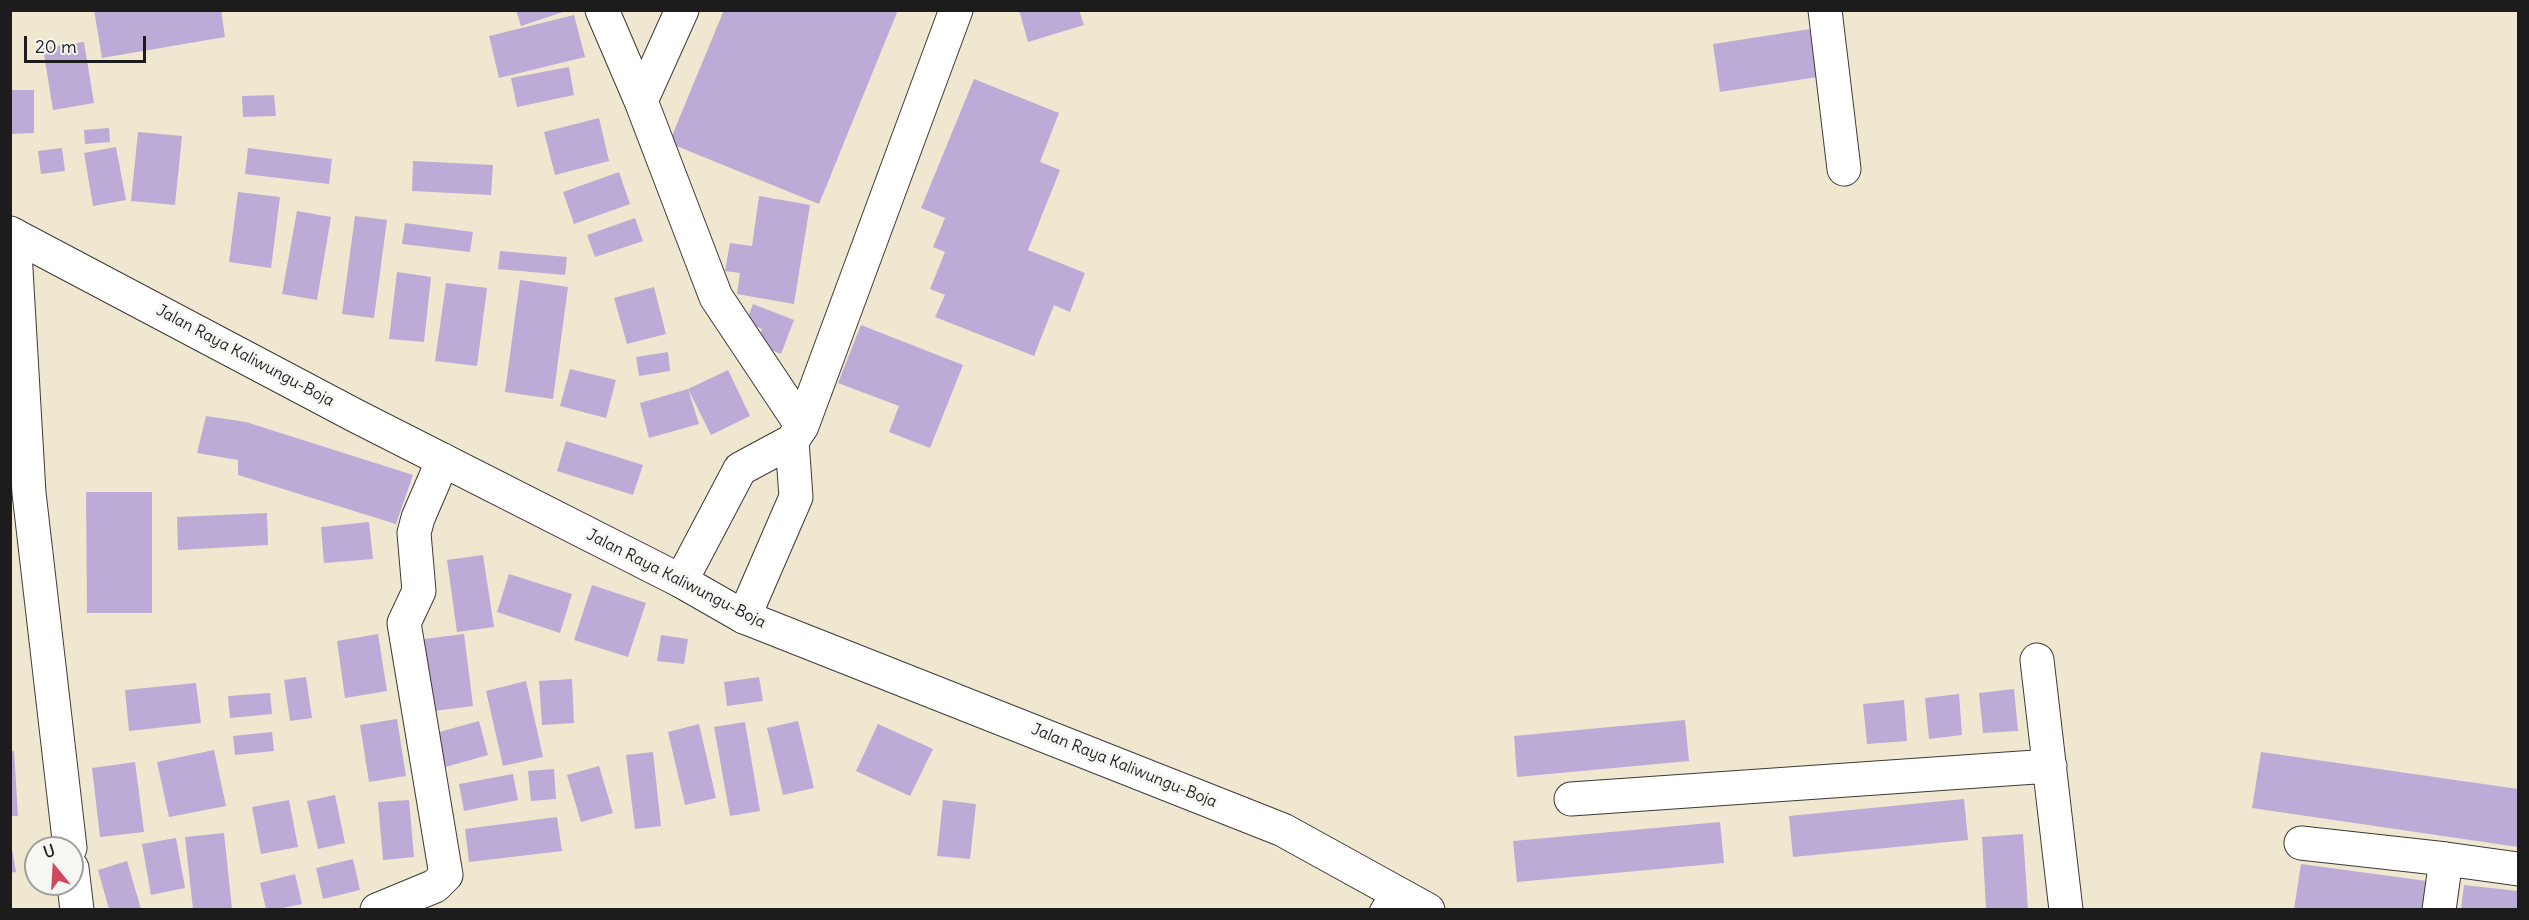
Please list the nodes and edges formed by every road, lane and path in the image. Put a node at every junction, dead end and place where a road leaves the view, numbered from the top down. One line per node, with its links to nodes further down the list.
1 (602, 10): 5 (street)
2 (682, 10): 5 (street)
3 (956, 10): 8 (street)
4 (1825, 10): 6 (street)
5 (641, 101): 8 (street)
6 (1844, 169)
7 (12, 234): 9 (street, Jalan Raya Kaliwungu-Boja); 10 (street)
8 (797, 434): 11 (street); 12 (street)
9 (442, 459): 11 (street, Jalan Raya Kaliwungu-Boja); 21 (street)
10 (20, 495): 16 (street)
11 (681, 581): 12 (street, Jalan Raya Kaliwungu-Boja)
12 (744, 617): 20 (street, Jalan Raya Kaliwungu-Boja)
13 (2037, 660): 14 (street)
14 (2050, 766): 15 (street); 23 (street)
15 (1571, 799)
16 (68, 836)
17 (2301, 843): 18 (street)
18 (2446, 859): 19 (street); 24 (street)
19 (2518, 869)
20 (1385, 899): 22 (street, Jalan Raya Kaliwungu-Boja)
21 (377, 909)
22 (1428, 909)
23 (2067, 909)
24 (2439, 909)

